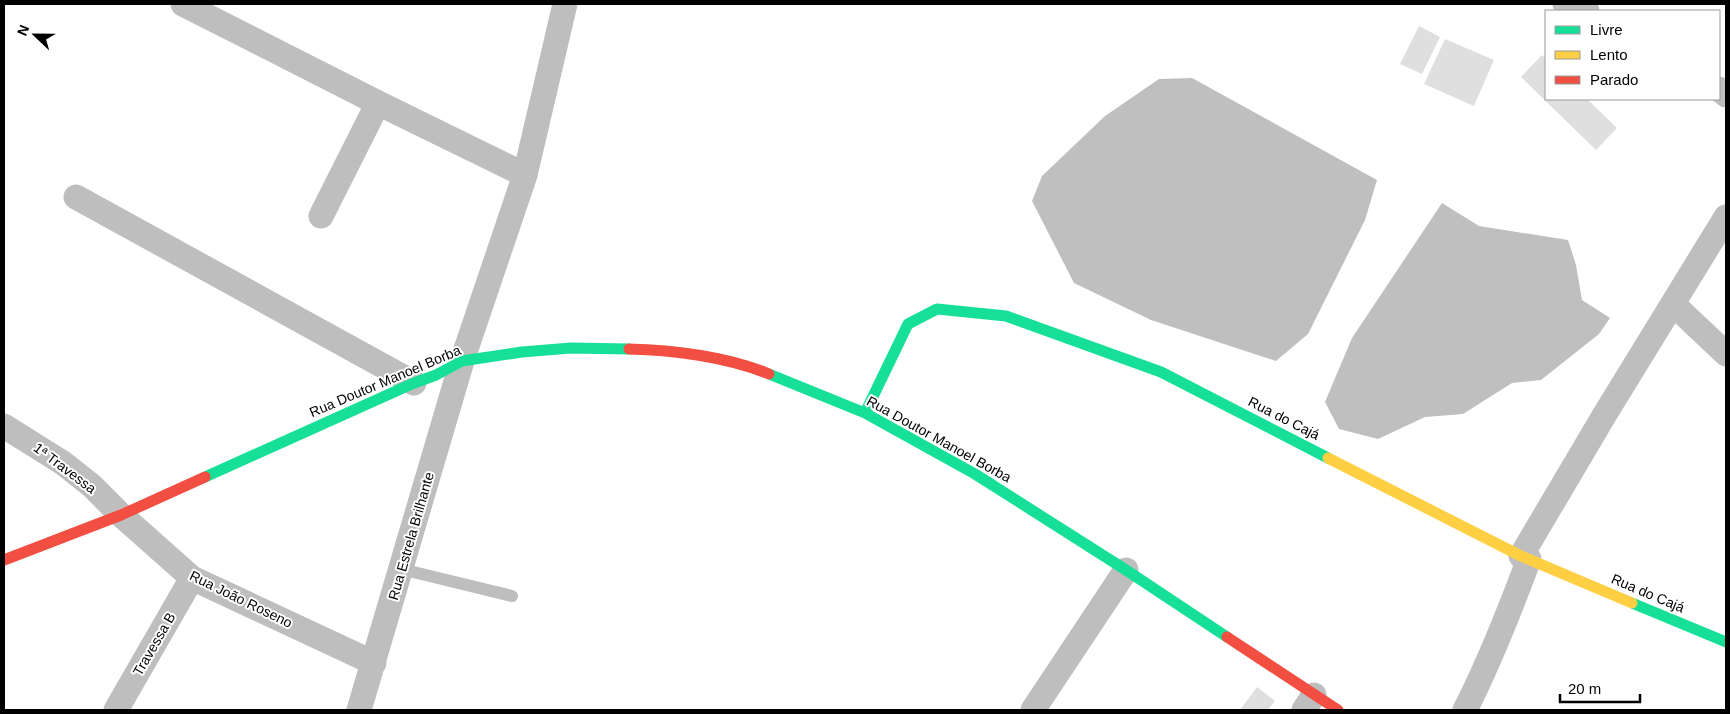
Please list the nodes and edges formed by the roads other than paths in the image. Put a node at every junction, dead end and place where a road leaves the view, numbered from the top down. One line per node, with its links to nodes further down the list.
1 (565, 4): 6 (street, Rua Estrela Brilhante)
2 (1565, 4): 4 (street)
3 (195, 6): 5 (street)
4 (1584, 10)
5 (378, 103): 6 (street); 8 (street)
6 (525, 174): 12 (street, Rua Estrela Brilhante)
7 (76, 197): 13 (street)
8 (321, 216)
9 (1726, 217): 10 (street)
10 (1673, 304): 11 (street); 17 (street)
11 (1726, 354)
12 (462, 361): 13 (street, Rua Doutor Manoel Borba); 14 (street, Rua Doutor Manoel Borba); 19 (street, Rua Estrela Brilhante)
13 (414, 383): 16 (street, Rua Doutor Manoel Borba)
14 (865, 413): 17 (street, Rua do Cajá); 20 (street, Rua Doutor Manoel Borba)
15 (4, 426): 16 (street, 1ª Travessa)
16 (121, 515): 18 (street, Rua Doutor Manoel Borba); 21 (street, Rua João Roseno)
17 (1525, 557): 23 (street, Rua do Cajá); 30 (street)
18 (4, 560)
19 (401, 569): 22 (lane); 24 (street, Rua Estrela Brilhante)
20 (1126, 570): 25 (street, Rua Doutor Manoel Borba); 28 (street)
21 (192, 578): 24 (street, Rua João Roseno); 26 (street, Travessa B)
22 (512, 596)
23 (1726, 642)
24 (374, 663): 27 (street, Rua Estrela Brilhante)
25 (1309, 703): 29 (street, Rua Doutor Manoel Borba)
26 (116, 710)
27 (359, 710)
28 (1033, 710)
29 (1338, 710)
30 (1465, 710)

